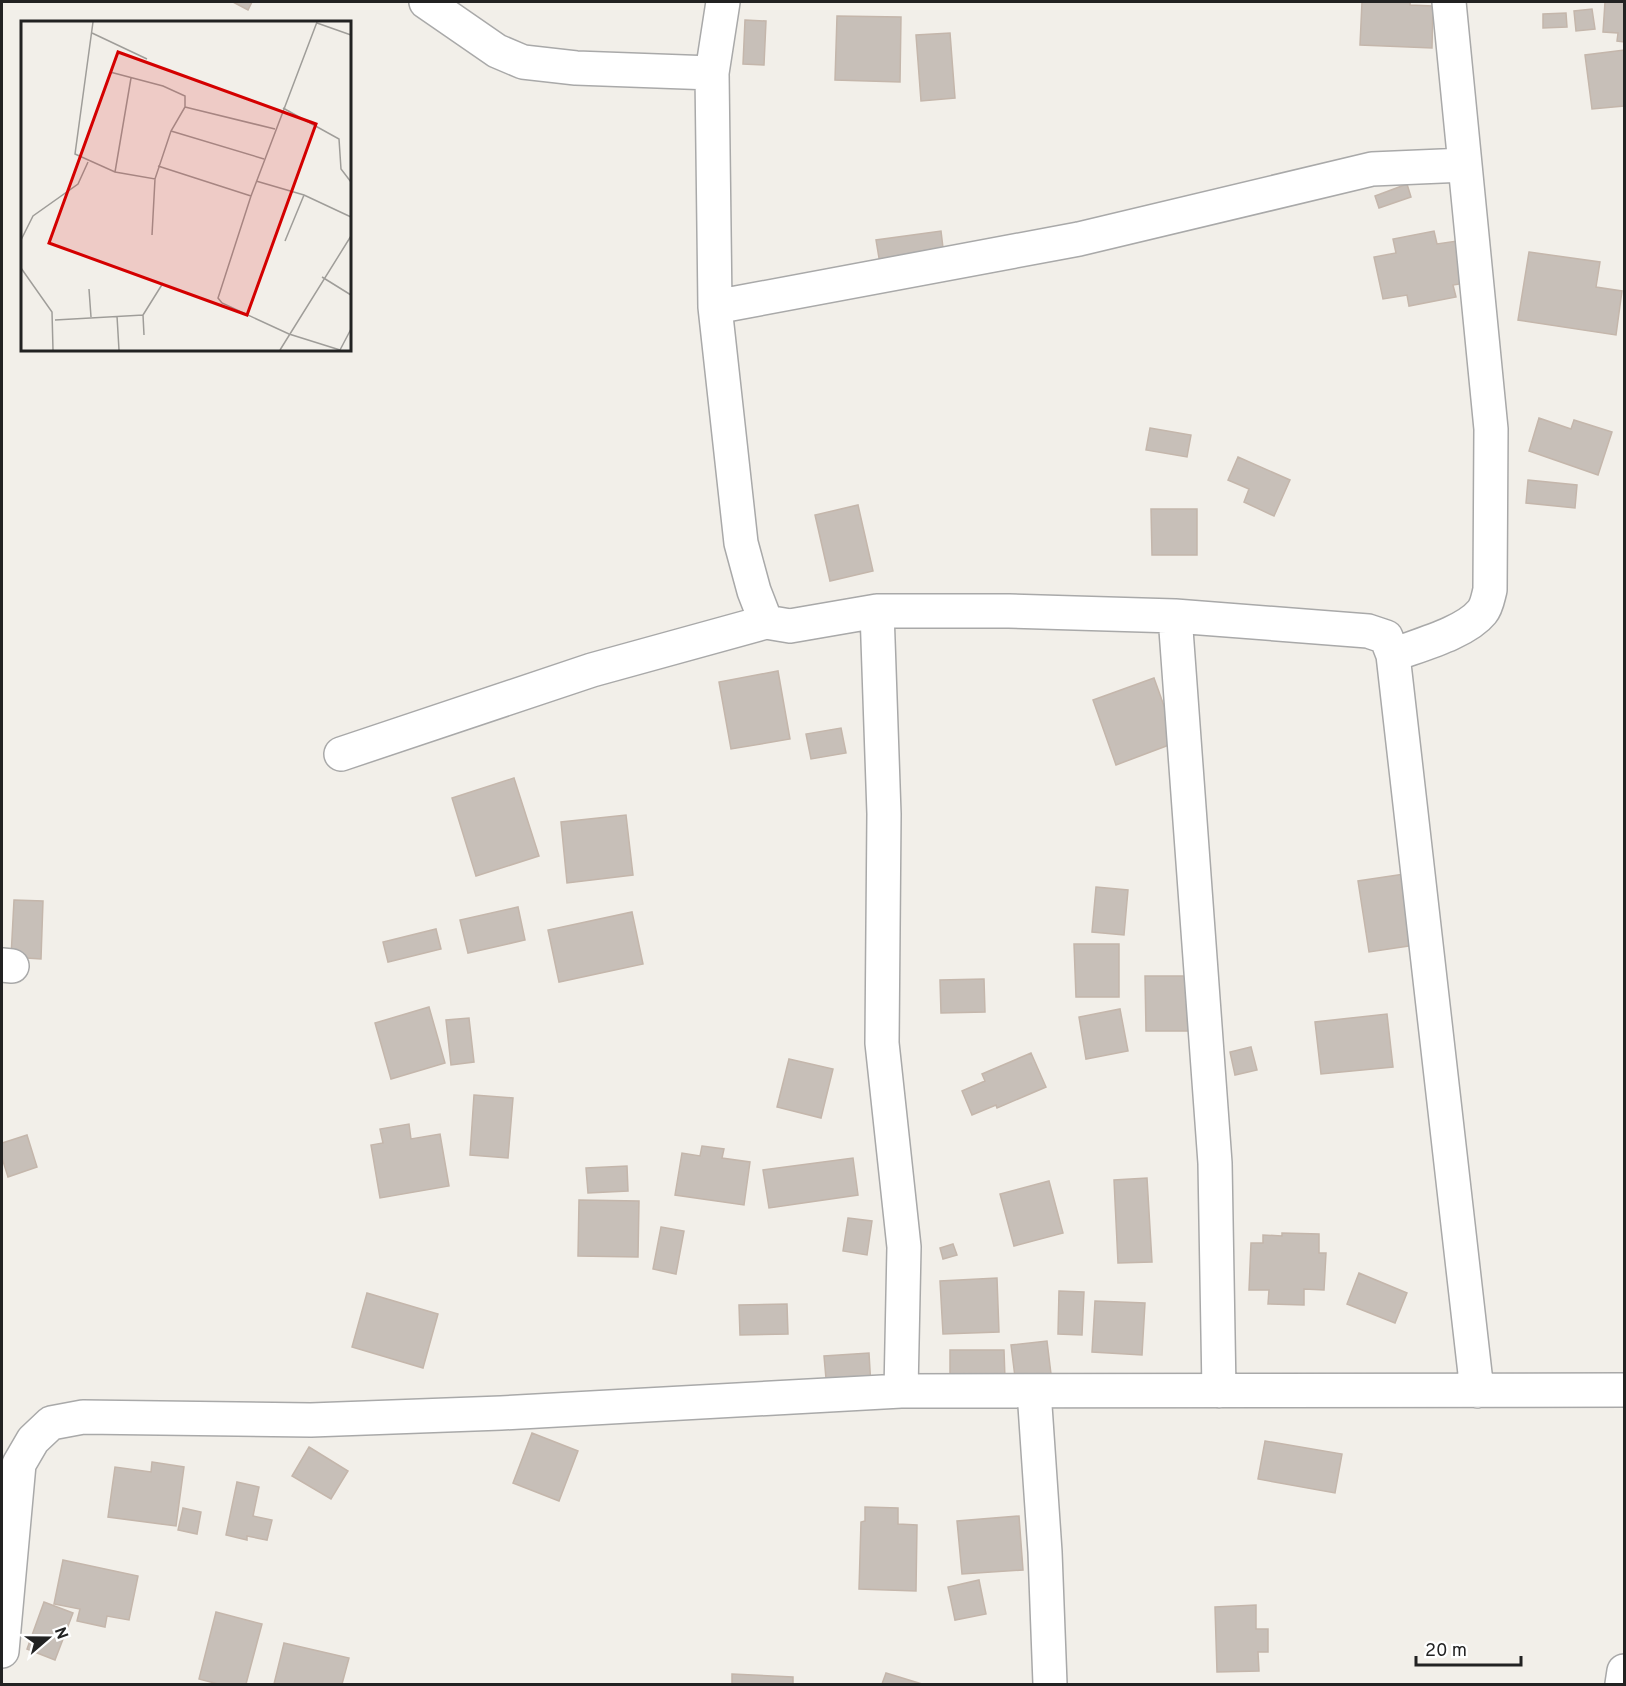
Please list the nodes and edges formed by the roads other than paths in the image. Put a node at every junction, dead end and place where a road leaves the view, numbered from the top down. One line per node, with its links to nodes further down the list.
1 (426, 2): 4 (street)
2 (723, 2): 4 (street)
3 (1449, 2): 5 (street)
4 (712, 73): 6 (street)
5 (1465, 165): 6 (street); 10 (street)
6 (714, 307): 9 (street)
7 (877, 611): 8 (street); 9 (street); 13 (street)
8 (1175, 616): 10 (street); 15 (street)
9 (766, 622): 11 (street)
10 (1393, 655): 16 (street)
11 (341, 754)
12 (1624, 1390): 16 (street)
13 (900, 1391): 14 (street); 17 (street)
14 (1034, 1391): 15 (street); 19 (street)
15 (1219, 1391): 16 (street)
16 (1477, 1391)
17 (2, 1651)
18 (1624, 1671): 20 (street)
19 (1050, 1684)
20 (1622, 1684)

